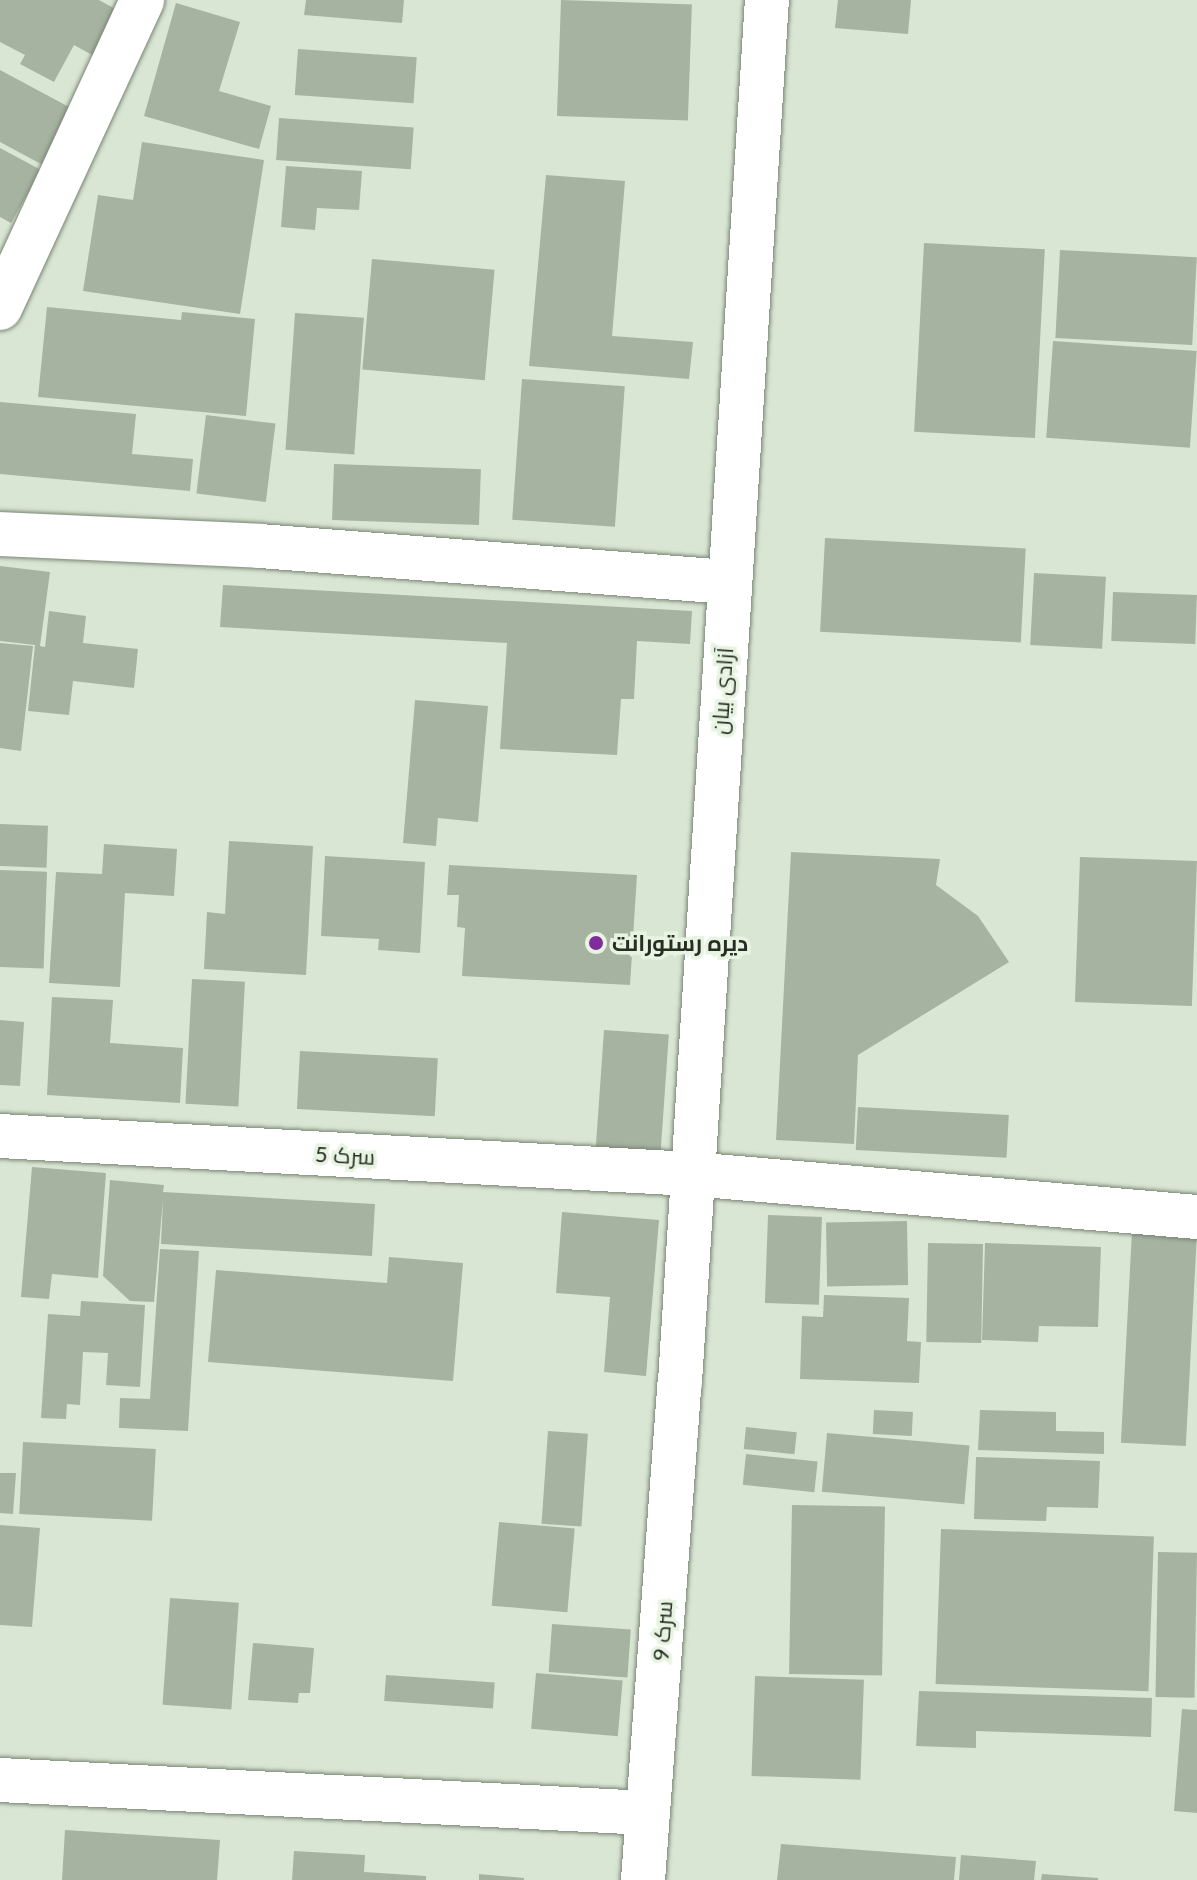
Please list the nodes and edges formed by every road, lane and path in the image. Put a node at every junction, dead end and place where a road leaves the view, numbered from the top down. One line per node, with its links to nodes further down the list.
1 (142, 0): 3 (street)
2 (767, 0): 5 (street, آزادی بیان)
3 (0, 308)
4 (0, 534): 5 (street)
5 (729, 582): 7 (street, آزادی بیان)
6 (0, 1136): 7 (street, سرک 5)
7 (691, 1174): 8 (street, سرک 5); 9 (street, آزادی بیان)
8 (1197, 1217)
9 (680, 1382): 11 (street, سرک 9)
10 (0, 1780): 11 (street)
11 (648, 1813): 12 (street, سرک 9)
12 (643, 1880)

